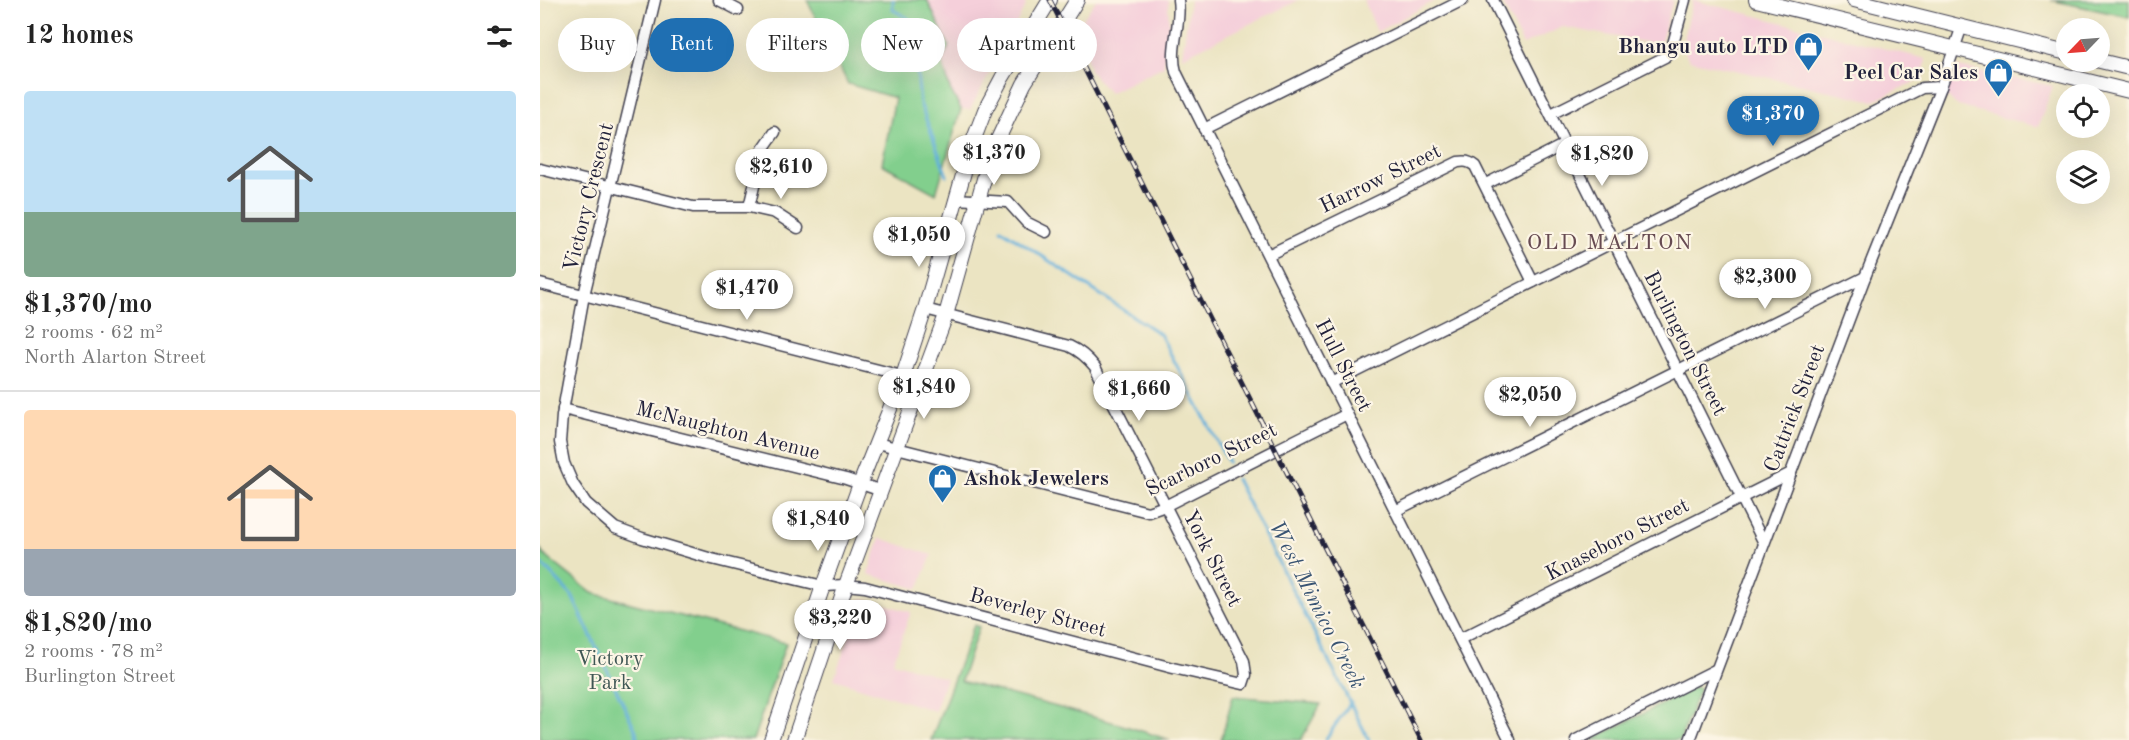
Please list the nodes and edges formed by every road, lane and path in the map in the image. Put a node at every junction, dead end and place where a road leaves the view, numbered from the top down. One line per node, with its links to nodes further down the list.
1 (655, 0): 27 (street, Victory Crescent)
2 (719, 0): 11 (street)
3 (1050, 0): 28 (main road)
4 (1077, 0): 29 (main road)
5 (1178, 0): 22 (street, Hull Street)
6 (1463, 0): 22 (street)
7 (1493, 0): 21 (street, Burlington Street)
8 (1685, 0): 21 (street)
9 (1756, 0): 14 (main road)
10 (1854, 0): 12 (main road)
11 (738, 10)
12 (1962, 26): 13 (main road); 14 (street, Cattrick Street)
13 (2044, 47): 15 (main road); 18 (main road)
14 (1953, 49): 18 (main road); 19 (street, Cattrick Street)
15 (2056, 50)
16 (2110, 63): 17 (main road)
17 (2129, 68)
18 (2038, 69): 20 (main road)
19 (1941, 87): 33 (street); 35 (street, Cattrick Street)
20 (2129, 92)
21 (1551, 114): 24 (street, Burlington Street)
22 (1204, 129): 34 (street, Hull Street)
23 (775, 132): 30 (street)
24 (1565, 144): 26 (street); 33 (street, Burlington Street)
25 (540, 169): 27 (street)
26 (1486, 184): 34 (street, Harrow Street); 36 (street)
27 (611, 186): 30 (street); 38 (street, Victory Crescent)
28 (955, 199): 29 (street); 39 (main road)
29 (977, 200): 32 (street); 40 (main road)
30 (749, 207): 31 (street)
31 (798, 228)
32 (1046, 232)
33 (1614, 243): 36 (street); 41 (street, Burlington Street)
34 (1268, 255): 44 (street, Hull Street)
35 (1865, 277): 41 (street); 49 (street, Cattrick Street)
36 (1533, 282): 44 (street)
37 (540, 284): 38 (street)
38 (584, 295): 42 (street); 45 (street, Victory Crescent)
39 (925, 309): 40 (street); 42 (main road)
40 (946, 315): 43 (main road); 53 (street, York Street)
41 (1678, 370): 52 (street, Burlington Street); 54 (street)
42 (903, 376): 43 (street); 47 (main road)
43 (922, 381): 48 (main road)
44 (1331, 383): 46 (street, Hull Street)
45 (563, 409): 50 (street, McNaughton Avenue); 57 (street, Victory Crescent)
46 (1347, 414): 53 (street, Scarboro Street); 54 (street, Hull Street)
47 (877, 443): 48 (street, Scarboro Street); 50 (main road)
48 (897, 447): 51 (main road); 53 (street, Scarboro Street)
49 (1791, 473): 52 (street, Knaseboro Street); 55 (street, Cattrick Street)
50 (860, 483): 51 (street, McNaughton Avenue); 57 (main road)
51 (882, 490): 56 (main road)
52 (1742, 497): 55 (street, Burlington Street); 58 (street, Knaseboro Street)
53 (1165, 506): 60 (street, York Street)
54 (1395, 511): 58 (street, Hull Street)
55 (1764, 543): 59 (street, Cattrick Street)
56 (846, 585): 57 (street, Beverley Street); 60 (street, Beverley Street); 62 (main road)
57 (823, 586): 61 (main road)
58 (1460, 639): 63 (street, Hull Street)
59 (1715, 670): 64 (street); 65 (street)
60 (1243, 684)
61 (771, 740)
62 (794, 740)
63 (1510, 740)
64 (1576, 740)
65 (1690, 740)

